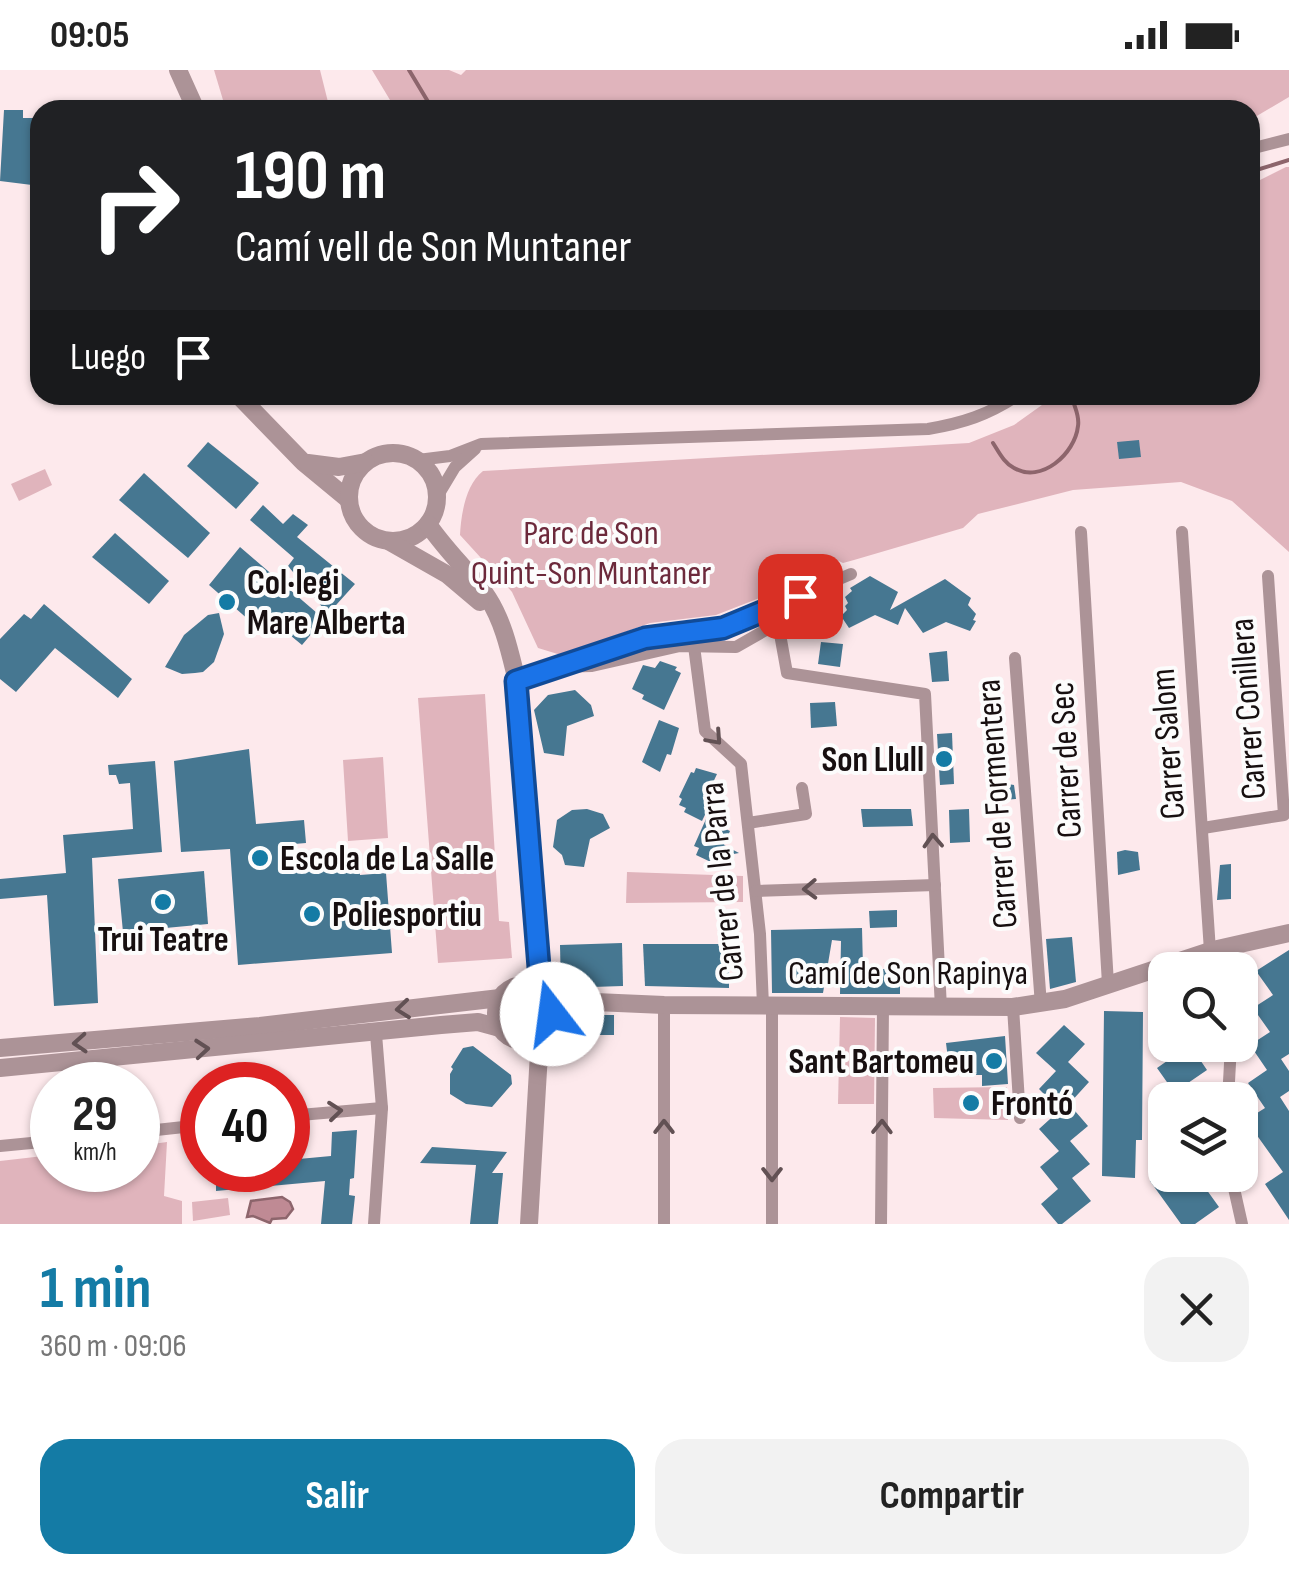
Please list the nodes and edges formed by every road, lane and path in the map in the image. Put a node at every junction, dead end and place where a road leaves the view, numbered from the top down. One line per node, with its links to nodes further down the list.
1 (178, 70): 2 (street)
2 (192, 100)
3 (1289, 139): 4 (street)
4 (1260, 146)
5 (248, 405): 9 (street)
6 (1003, 405): 7 (street)
7 (481, 444): 8 (street); 11 (street)
8 (418, 460): 10 (street); 11 (street)
9 (303, 462): 10 (street); 12 (street)
10 (366, 462): 12 (street)
11 (437, 497): 13 (street)
12 (349, 500): 16 (street)
13 (428, 524): 16 (street); 19 (street)
14 (1081, 532): 32 (street, Carrer de Sec)
15 (1182, 532): 26 (street, Carrer Salom)
16 (388, 541): 19 (street)
17 (850, 574): 22 (street)
18 (1268, 576): 26 (street, Carrer Conillera)
19 (501, 625): 23 (street)
20 (694, 646): 22 (street); 25 (street, Carrer de la Parra, one-way to 25); 27 (street, one-way to 20)
21 (1015, 658): 38 (street, Carrer de Formentera)
22 (556, 667): 23 (street)
23 (516, 681): 31 (street)
24 (802, 788): 25 (street)
25 (748, 823): 28 (street, Carrer de la Parra)
26 (1203, 828): 30 (street, Carrer Salom)
27 (935, 884): 28 (street, one-way to 28); 41 (street)
28 (756, 891): 39 (street, Carrer de la Parra)
29 (1289, 933): 30 (street, Camí de Son Rapinya)
30 (1211, 950): 32 (street, Camí de Son Rapinya)
31 (539, 967): 33 (street); 34 (street)
32 (1108, 984): 38 (street, Camí de Son Rapinya)
33 (519, 986): 34 (street); 35 (street)
34 (546, 996): 36 (street, Camí de Son Rapinya); 44 (street)
35 (500, 998): 43 (street); 47 (street, one-way to 47)
36 (576, 1003): 37 (street, Camí de Son Rapinya); 44 (street)
37 (664, 1005): 39 (street, Camí de Son Rapinya); 58 (street, one-way to 37)
38 (1040, 1005): 42 (street, Camí de Son Rapinya)
39 (768, 1006): 40 (street, Camí de Son Rapinya); 59 (street, Carrer de la Parra, one-way to 59)
40 (883, 1006): 41 (street, Camí de Son Rapinya); 60 (street, one-way to 40)
41 (940, 1008): 42 (street, Camí de Son Rapinya)
42 (1013, 1008): 52 (street)
43 (500, 1028): 45 (street); 46 (street)
44 (546, 1029): 46 (street); 48 (street)
45 (376, 1034): 49 (street, one-way to 45); 50 (street)
46 (519, 1041): 48 (street)
47 (0, 1048)
48 (537, 1064): 57 (street)
49 (0, 1068)
50 (382, 1108): 51 (street, one-way to 50); 56 (street)
51 (310, 1114)
52 (1020, 1118)
53 (30, 1143): 54 (street)
54 (0, 1146)
55 (1235, 1192): 61 (street)
56 (374, 1224)
57 (530, 1224)
58 (664, 1224)
59 (772, 1224)
60 (881, 1224)
61 (1242, 1224)

